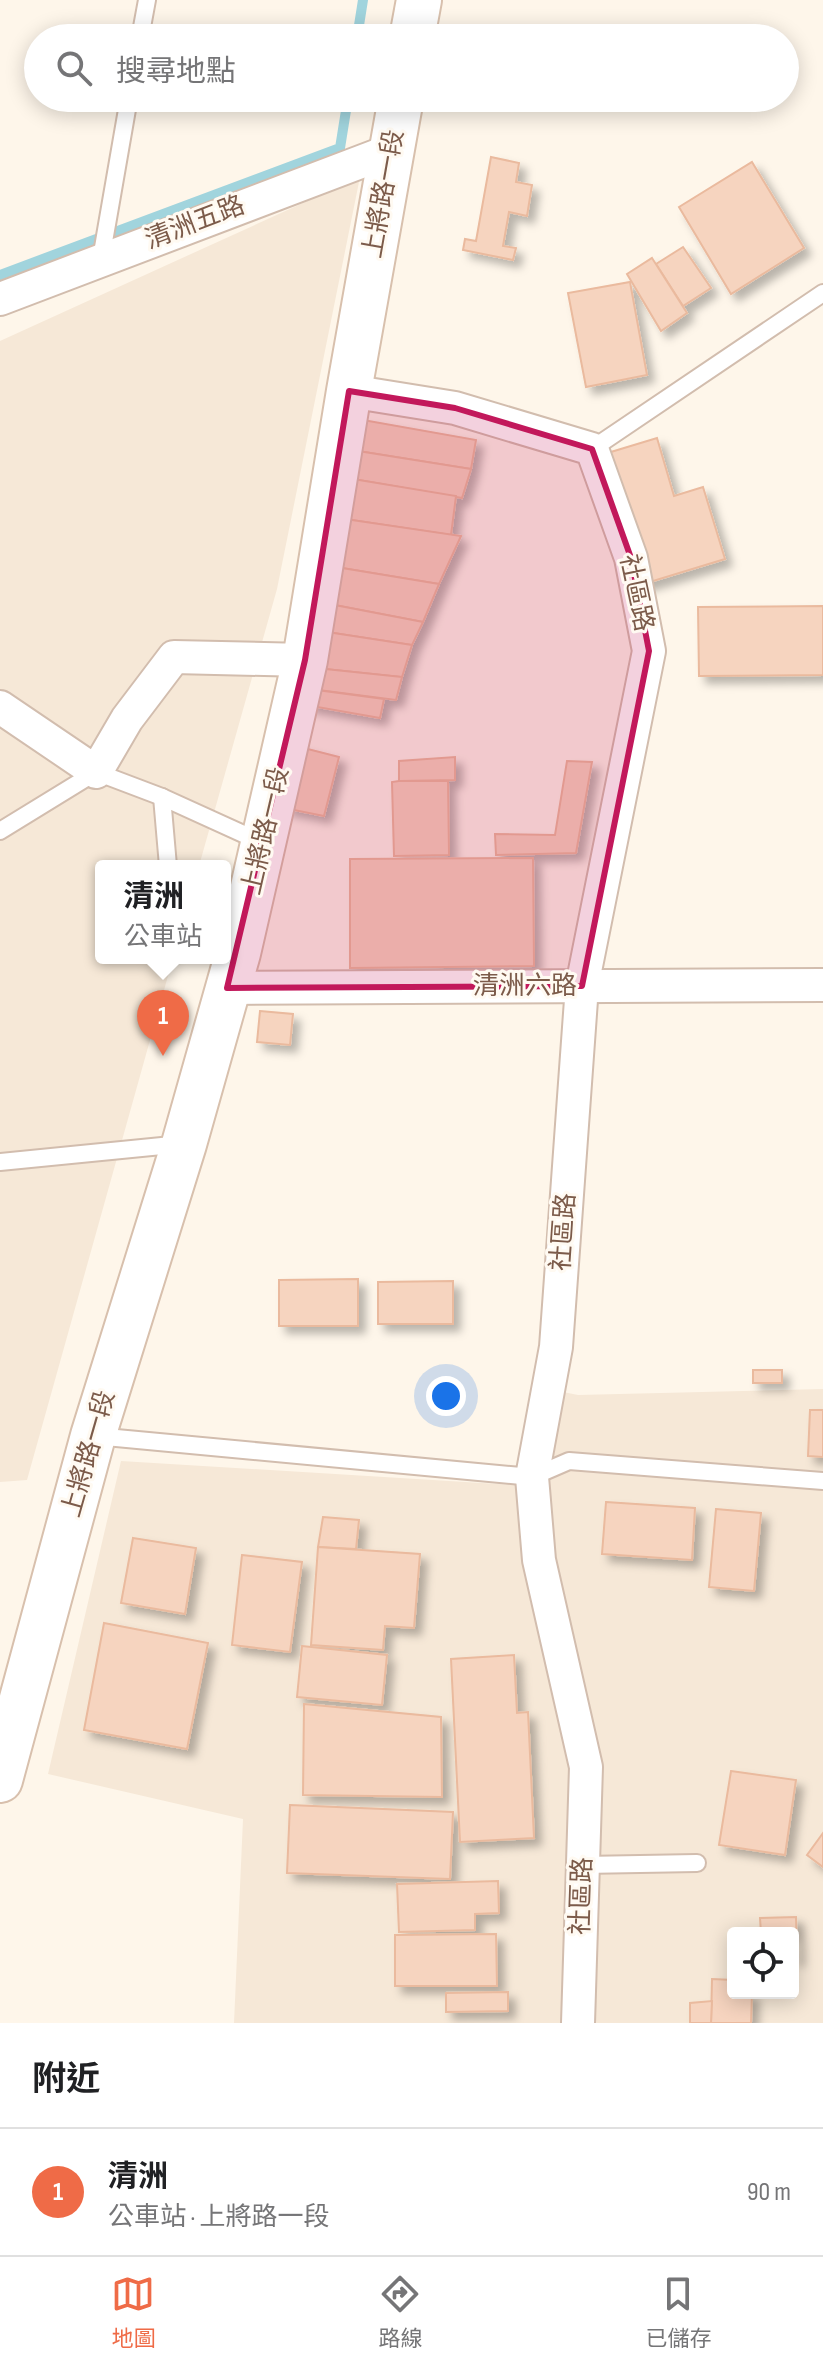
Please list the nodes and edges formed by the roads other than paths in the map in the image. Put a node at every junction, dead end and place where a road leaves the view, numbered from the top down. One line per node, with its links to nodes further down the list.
1 (147, 0): 3 (lane)
2 (419, 0): 4 (main road)
3 (143, 24)
4 (415, 24)
5 (127, 112): 8 (lane)
6 (399, 112): 7 (main road, 上將路一段)
7 (392, 150): 8 (street, 清洲五路); 11 (main road, 上將路一段)
8 (101, 259): 10 (street, 清洲五路)
9 (823, 293): 12 (lane)
10 (0, 299)
11 (349, 391): 12 (street); 13 (main road, 上將路一段)
12 (592, 449): 24 (street, 社區路)
13 (305, 660): 15 (street); 18 (main road, 上將路一段)
14 (0, 707): 15 (street)
15 (96, 772): 16 (lane); 17 (lane)
16 (162, 797): 18 (lane); 19 (lane)
17 (0, 831)
18 (263, 843): 20 (main road, 上將路一段)
19 (167, 860)
20 (231, 958)
21 (231, 962): 24 (street, 清洲六路)
22 (229, 964): 25 (main road, 上將路一段)
23 (823, 985): 24 (street, 清洲六路)
24 (582, 986): 28 (street, 社區路)
25 (184, 1144): 26 (lane); 27 (main road, 上將路一段)
26 (0, 1162)
27 (93, 1436): 28 (lane); 30 (main road, 上將路一段)
28 (532, 1477): 29 (lane); 32 (street, 社區路)
29 (823, 1481)
30 (0, 1780)
31 (697, 1863): 32 (lane)
32 (583, 1865): 33 (street, 社區路)
33 (578, 2023)

